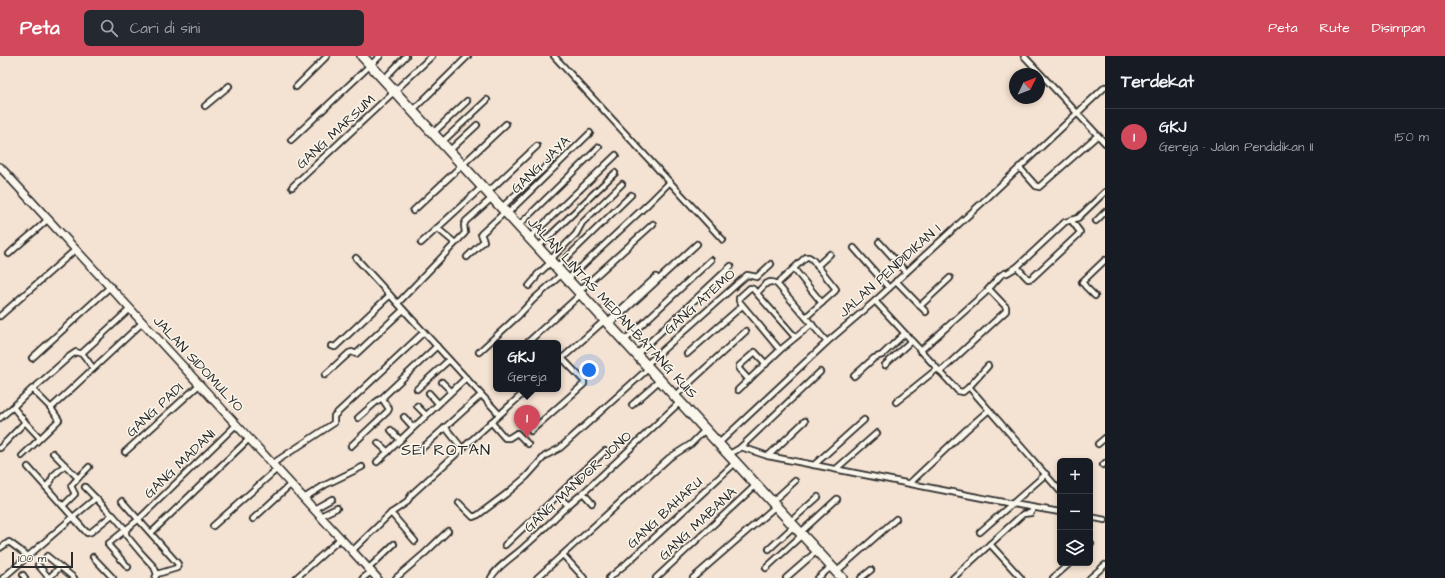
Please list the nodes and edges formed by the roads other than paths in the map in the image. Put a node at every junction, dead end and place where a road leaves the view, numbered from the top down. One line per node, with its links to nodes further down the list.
1 (328, 56): 12 (street)
2 (362, 56): 9 (highway, JALAN LINTAS MEDAN–BATANG KUIS)
3 (380, 56): 9 (street)
4 (406, 56): 10 (street)
5 (432, 56): 14 (street, GANG MARSUM)
6 (468, 56): 18 (street)
7 (554, 56): 37 (street)
8 (1024, 56): 19 (street)
9 (370, 65): 10 (highway, JALAN LINTAS MEDAN–BATANG KUIS); 25 (street)
10 (383, 80): 14 (highway, JALAN LINTAS MEDAN–BATANG KUIS)
11 (229, 86): 17 (street)
12 (296, 87)
13 (1105, 87): 19 (street, JALAN PENDIDIKAN I)
14 (395, 92): 18 (highway, JALAN LINTAS MEDAN–BATANG KUIS); 39 (street, GANG MARSUM)
15 (487, 100): 27 (street)
16 (467, 101): 23 (street)
17 (205, 106)
18 (412, 111): 23 (highway, JALAN LINTAS MEDAN–BATANG KUIS)
19 (1077, 114): 24 (street); 35 (street, JALAN PENDIDIKAN I)
20 (506, 124): 33 (street)
21 (477, 125): 30 (street)
22 (590, 133): 44 (street, GANG JAYA)
23 (433, 134): 27 (highway, JALAN LINTAS MEDAN–BATANG KUIS)
24 (1098, 136): 26 (street); 35 (street)
25 (291, 140)
26 (1105, 142)
27 (441, 143): 30 (highway, JALAN LINTAS MEDAN–BATANG KUIS)
28 (537, 146): 41 (street)
29 (599, 147): 50 (street)
30 (449, 151): 33 (highway, JALAN LINTAS MEDAN–BATANG KUIS)
31 (616, 155): 52 (street)
32 (550, 163): 44 (street)
33 (461, 165): 41 (highway, JALAN LINTAS MEDAN–BATANG KUIS); 43 (street)
34 (0, 167): 46 (street, JALAN SIDOMULYO)
35 (1019, 168): 73 (street, JALAN PENDIDIKAN I)
36 (615, 173): 58 (street)
37 (670, 182): 53 (street); 71 (street)
38 (622, 184): 71 (street)
39 (292, 187)
40 (1105, 192): 47 (street)
41 (487, 193): 44 (highway, JALAN LINTAS MEDAN–BATANG KUIS); 51 (street); 56 (street)
42 (631, 195): 71 (street)
43 (413, 211)
44 (504, 211): 50 (highway, JALAN LINTAS MEDAN–BATANG KUIS); 63 (street)
45 (1105, 212): 48 (street)
46 (48, 220): 60 (street, JALAN SIDOMULYO); 61 (street)
47 (1071, 220): 70 (street); 70 (street)
48 (1096, 220)
49 (653, 224): 82 (street)
50 (518, 226): 52 (highway, JALAN LINTAS MEDAN–BATANG KUIS)
51 (437, 228): 55 (street); 56 (street)
52 (529, 238): 58 (highway, JALAN LINTAS MEDAN–BATANG KUIS)
53 (723, 240)
54 (879, 242): 73 (street)
55 (421, 243)
56 (455, 243): 88 (street)
57 (697, 244): 96 (street)
58 (537, 248): 71 (highway, JALAN LINTAS MEDAN–BATANG KUIS)
59 (854, 248): 80 (street)
60 (75, 250): 79 (street, JALAN SIDOMULYO); 94 (street)
61 (9, 254)
62 (830, 254): 69 (street)
63 (467, 257)
64 (356, 258): 84 (street)
65 (711, 260): 104 (street)
66 (1105, 260): 85 (street)
67 (771, 264): 121 (street, GANG ATEMO)
68 (731, 266): 113 (street)
69 (817, 266): 72 (street); 87 (street)
70 (1017, 267): 81 (street)
71 (557, 269): 78 (street); 82 (highway, JALAN LINTAS MEDAN–BATANG KUIS); 111 (street)
72 (794, 269): 77 (street); 87 (street)
73 (906, 272): 76 (street, JALAN PENDIDIKAN I)
74 (656, 277): 96 (street)
75 (950, 278): 90 (street)
76 (896, 281): 80 (street, JALAN PENDIDIKAN I); 90 (street)
77 (777, 284): 83 (street); 95 (street)
78 (529, 286)
79 (110, 287): 91 (street, JALAN SIDOMULYO); 115 (street)
80 (889, 288): 86 (street, JALAN PENDIDIKAN I)
81 (989, 289): 110 (street); 123 (street)
82 (579, 293): 96 (highway, JALAN LINTAS MEDAN–BATANG KUIS); 103 (street)
83 (757, 293): 89 (street); 102 (street)
84 (390, 295): 88 (street); 107 (street)
85 (1096, 296)
86 (875, 301): 101 (street); 106 (street, JALAN PENDIDIKAN I)
87 (822, 302): 95 (street)
88 (398, 303): 92 (street)
89 (742, 306): 109 (street); 114 (street)
90 (920, 306): 93 (street)
91 (130, 309): 97 (street, JALAN SIDOMULYO); 112 (street)
92 (403, 310): 100 (street); 125 (street)
93 (926, 312)
94 (0, 316)
95 (806, 317): 98 (street)
96 (607, 322): 104 (highway, JALAN LINTAS MEDAN–BATANG KUIS); 116 (street)
97 (142, 323): 122 (street); 131 (street, JALAN SIDOMULYO)
98 (812, 324): 102 (street); 106 (street)
99 (746, 331): 141 (street, GANG MANDOR JONO)
100 (424, 332): 108 (street); 188 (street)
101 (904, 334): 105 (street); 126 (street)
102 (795, 337): 109 (street)
103 (530, 340)
104 (624, 341): 113 (highway, JALAN LINTAS MEDAN–BATANG KUIS)
105 (911, 341): 110 (street); 119 (street)
106 (827, 342): 176 (street, JALAN PENDIDIKAN I)
107 (332, 346)
108 (437, 346): 117 (street); 140 (street)
109 (780, 350): 118 (street)
110 (920, 351): 123 (street)
111 (480, 352)
112 (82, 354): 122 (street); 134 (street)
113 (636, 354): 121 (highway, JALAN LINTAS MEDAN–BATANG KUIS)
114 (687, 354)
115 (32, 358)
116 (562, 358): 163 (street)
117 (449, 360): 127 (street); 133 (street)
118 (766, 364): 129 (street); 129 (street)
119 (885, 365)
120 (988, 366): 132 (street)
121 (647, 367): 128 (highway, JALAN LINTAS MEDAN–BATANG KUIS); 210 (street)
122 (93, 368): 147 (street)
123 (938, 370): 132 (street); 142 (street)
124 (820, 372): 173 (street)
125 (326, 374)
126 (854, 376)
127 (466, 378): 136 (street); 139 (street)
128 (660, 380): 141 (highway, JALAN LINTAS MEDAN–BATANG KUIS); 144 (street)
129 (749, 380): 135 (street)
130 (442, 382): 136 (street)
131 (199, 385): 158 (street, JALAN SIDOMULYO); 179 (street, GANG PADI)
132 (969, 386): 148 (street)
133 (417, 389)
134 (32, 390): 146 (street); 147 (street)
135 (738, 390)
136 (452, 391): 143 (street)
137 (525, 392): 149 (street)
138 (429, 393): 143 (street)
139 (482, 395): 149 (street); 160 (street)
140 (383, 397): 153 (street); 172 (street)
141 (677, 399): 162 (highway, JALAN LINTAS MEDAN–BATANG KUIS); 202 (street, GANG MANDOR JONO)
142 (896, 402)
143 (438, 403): 150 (street)
144 (632, 405)
145 (417, 406): 150 (street)
146 (13, 407): 152 (street); 156 (street)
147 (51, 408): 165 (street)
148 (989, 410): 193 (street); 196 (street)
149 (499, 414): 157 (street)
150 (426, 416): 159 (street)
151 (404, 417): 159 (street)
152 (0, 418)
153 (358, 418)
154 (864, 420): 187 (street)
155 (805, 421): 183 (street)
156 (26, 422): 165 (street); 174 (street)
157 (491, 422): 170 (street); 175 (street)
158 (236, 425): 167 (street, JALAN SIDOMULYO); 224 (street, GANG MADANI)
159 (413, 427): 168 (street)
160 (445, 427): 175 (street); 177 (street)
161 (391, 430): 168 (street)
162 (705, 430): 176 (highway, JALAN LINTAS MEDAN–BATANG KUIS); 245 (street)
163 (531, 431)
164 (877, 433): 192 (street)
165 (40, 438): 182 (street)
166 (1105, 438): 171 (street)
167 (249, 439): 188 (street, JALAN SIDOMULYO); 234 (street)
168 (400, 440): 180 (street)
169 (378, 443): 180 (street)
170 (528, 444)
171 (1098, 444)
172 (351, 446)
173 (741, 447): 176 (street); 183 (street)
174 (0, 448)
175 (462, 448): 220 (street)
176 (725, 450): 185 (highway, JALAN LINTAS MEDAN–BATANG KUIS)
177 (419, 451)
178 (605, 451): 203 (street)
179 (126, 452)
180 (388, 452): 184 (street)
181 (53, 453): 186 (street)
182 (22, 456)
183 (768, 456): 187 (street)
184 (377, 462)
185 (735, 463): 198 (highway, JALAN LINTAS MEDAN–BATANG KUIS); 270 (street, GANG BAHARU)
186 (65, 465): 194 (street); 199 (street)
187 (814, 465): 192 (street)
188 (274, 466): 197 (street, JALAN SIDOMULYO); 230 (street)
189 (28, 467): 199 (street)
190 (89, 467): 194 (street)
191 (362, 467): 206 (street)
192 (836, 469): 196 (street)
193 (1046, 474): 201 (street); 213 (street)
194 (78, 478): 215 (street)
195 (795, 480): 212 (street)
196 (910, 483): 213 (street)
197 (291, 484): 206 (street, JALAN SIDOMULYO); 225 (street)
198 (756, 485): 212 (highway, JALAN LINTAS MEDAN–BATANG KUIS); 271 (street, GANG MABANA)
199 (46, 487): 215 (street)
200 (86, 487): 205 (street)
201 (1057, 487)
202 (583, 493): 211 (street); 214 (street, GANG MANDOR JONO)
203 (558, 496): 214 (street); 240 (street)
204 (818, 497): 229 (street)
205 (96, 498): 221 (street); 222 (street)
206 (304, 498): 217 (street, JALAN SIDOMULYO)
207 (332, 499): 217 (street)
208 (837, 499): 235 (street)
209 (122, 501): 224 (street)
210 (459, 503)
211 (592, 504)
212 (774, 504): 229 (highway, JALAN LINTAS MEDAN–BATANG KUIS); 272 (street)
213 (1013, 504): 218 (street); 233 (street)
214 (568, 505): 267 (street, GANG MANDOR JONO)
215 (63, 506): 222 (street)
216 (337, 508): 226 (street)
217 (314, 510): 226 (street, JALAN SIDOMULYO)
218 (1033, 510): 219 (street); 239 (street)
219 (1057, 512)
220 (391, 513): 237 (street); 243 (street)
221 (112, 515): 222 (street); 231 (street)
222 (72, 518): 246 (street)
223 (1093, 518): 228 (street)
224 (139, 519): 231 (street, GANG MADANI); 234 (street)
225 (252, 519)
226 (322, 519): 236 (street, JALAN SIDOMULYO)
227 (896, 519): 257 (street)
228 (1105, 520)
229 (792, 524): 235 (highway, JALAN LINTAS MEDAN–BATANG KUIS); 242 (street)
230 (213, 526)
231 (126, 530): 253 (street, GANG MADANI); 258 (street)
232 (448, 530): 266 (street)
233 (980, 532)
234 (151, 533): 258 (street)
235 (801, 534): 244 (highway, JALAN LINTAS MEDAN–BATANG KUIS); 254 (street)
236 (340, 539): 243 (street, JALAN SIDOMULYO); 263 (street)
237 (415, 541)
238 (394, 544): 255 (street)
239 (990, 544): 276 (street); 277 (street)
240 (505, 545)
241 (0, 548): 246 (street)
242 (769, 549)
243 (352, 551): 255 (street, JALAN SIDOMULYO)
244 (817, 551): 257 (highway, JALAN LINTAS MEDAN–BATANG KUIS); 273 (street)
245 (563, 555): 268 (street); 269 (street)
246 (28, 556): 259 (street)
247 (47, 556): 252 (street)
248 (93, 557): 262 (street)
249 (1105, 565): 279 (street)
250 (38, 566): 260 (street)
251 (1067, 566): 278 (street)
252 (60, 567): 260 (street); 261 (street)
253 (128, 567)
254 (766, 568)
255 (370, 570): 264 (street); 265 (street, JALAN SIDOMULYO)
256 (871, 570): 275 (street)
257 (836, 572): 274 (street)
258 (156, 576)
259 (3, 578)
260 (49, 578)
261 (74, 578)
262 (113, 578)
263 (296, 578)
264 (363, 578)
265 (377, 578)
266 (396, 578)
267 (491, 578)
268 (537, 578)
269 (584, 578)
270 (609, 578)
271 (656, 578)
272 (693, 578)
273 (786, 578)
274 (818, 578)
275 (861, 578)
276 (953, 578)
277 (1021, 578)
278 (1053, 578)
279 (1090, 578)

